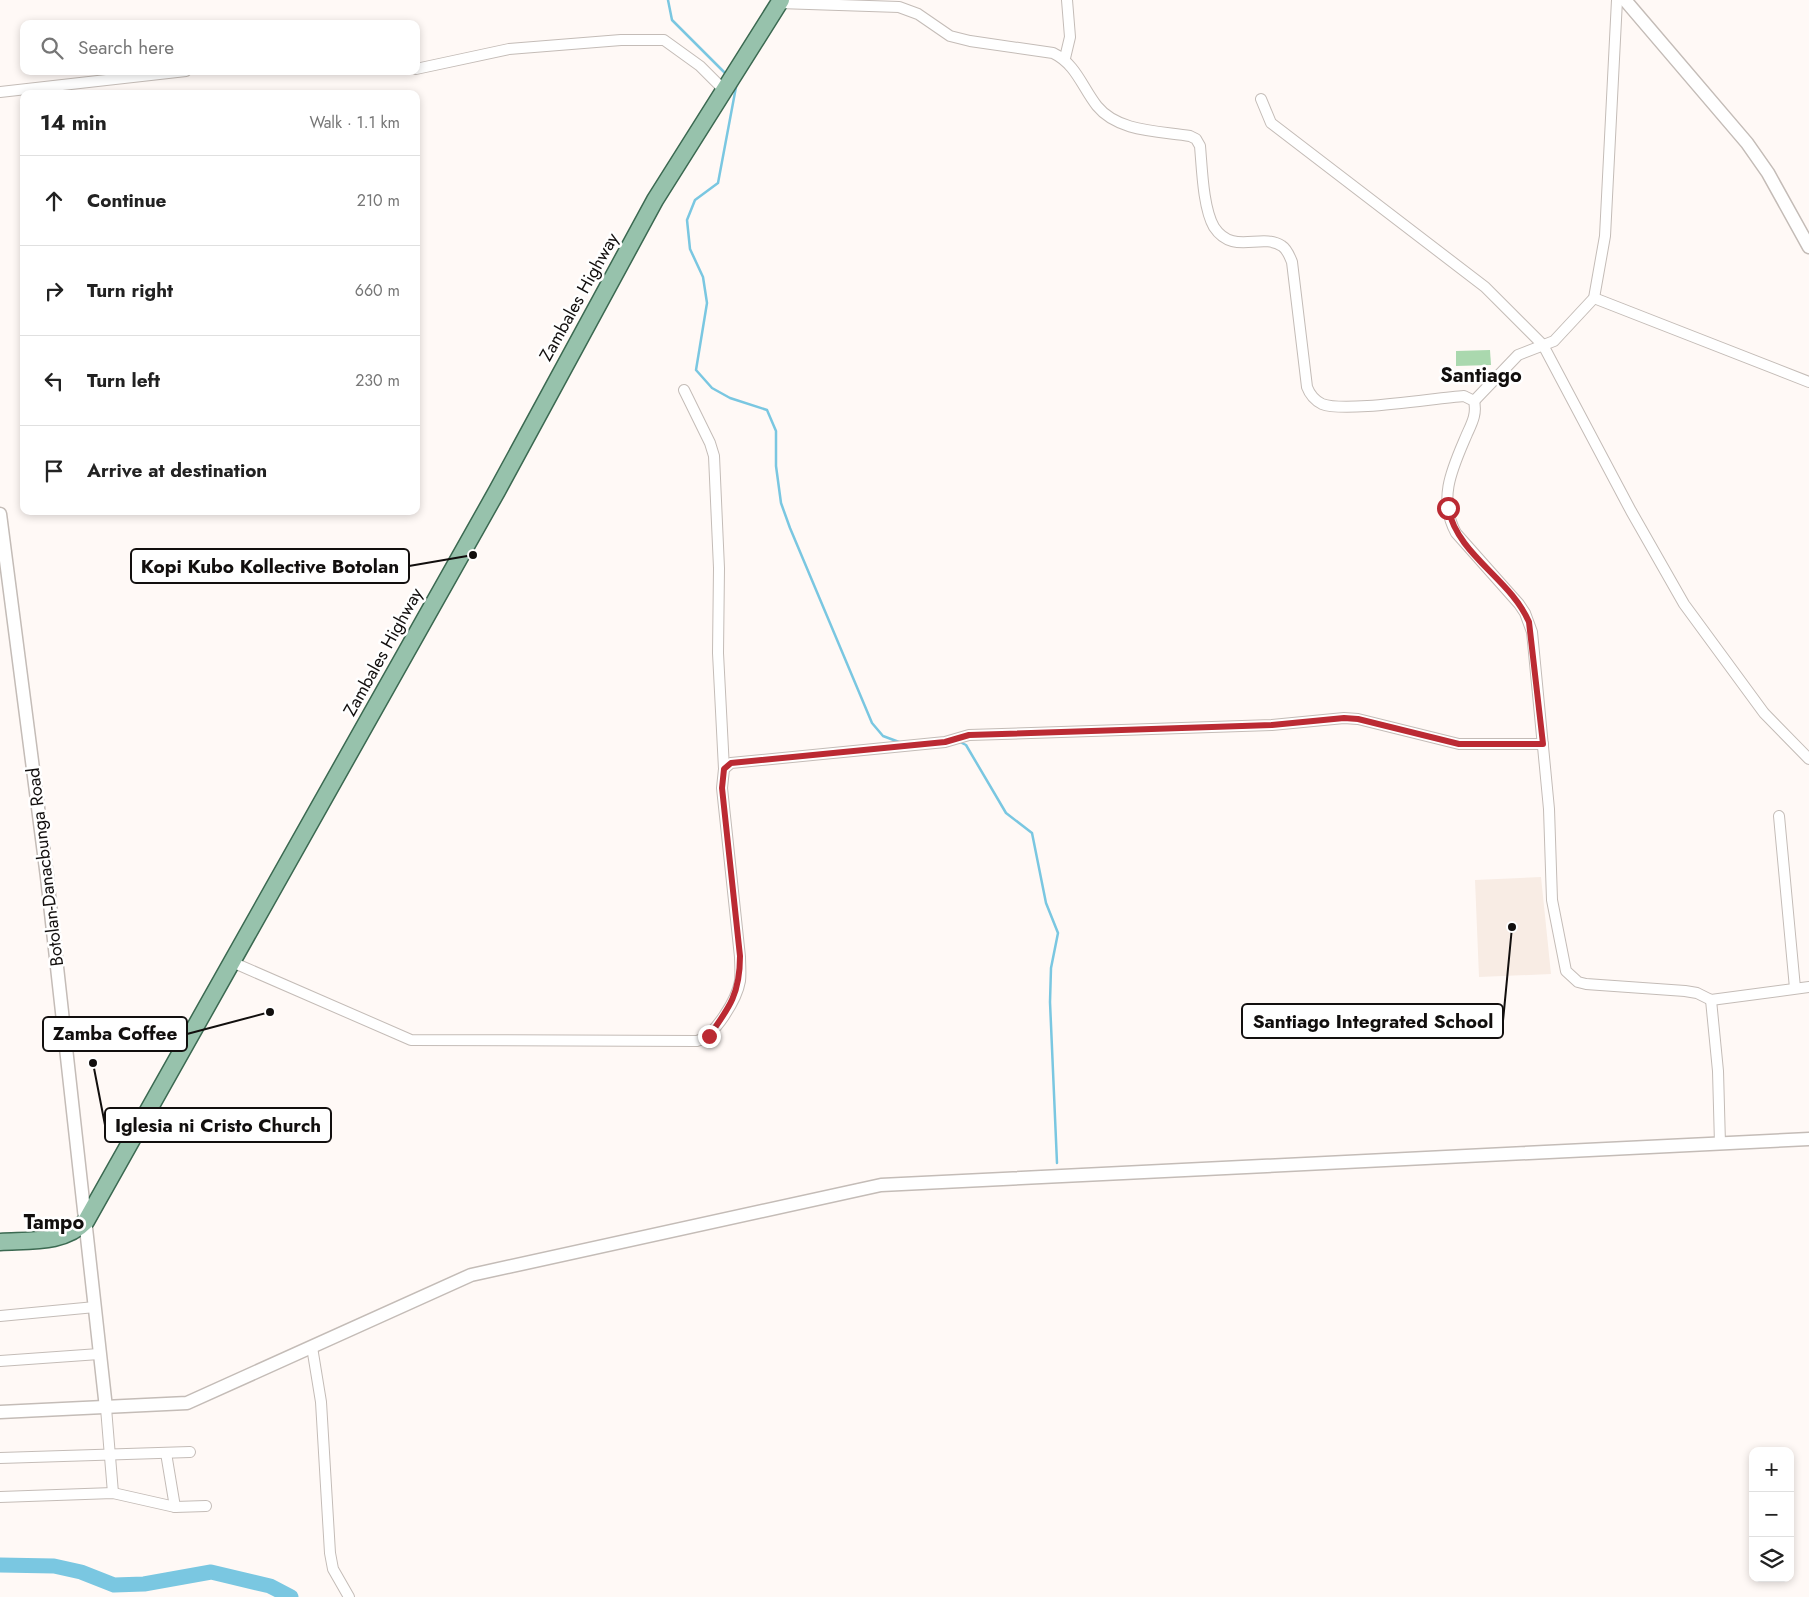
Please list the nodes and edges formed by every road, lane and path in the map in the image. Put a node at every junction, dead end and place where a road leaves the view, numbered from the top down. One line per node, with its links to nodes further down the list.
1 (1067, 0): 5 (street)
2 (1617, 0): 12 (street)
3 (1626, 0): 11 (street)
4 (780, 2): 5 (street); 8 (main road, Zambales Highway)
5 (1065, 58): 16 (street)
6 (420, 68): 8 (street)
7 (151, 75): 9 (street)
8 (728, 84): 22 (main road, Zambales Highway)
9 (0, 92)
10 (1261, 99): 13 (street)
11 (1809, 247)
12 (1594, 298): 13 (street); 14 (street)
13 (1543, 345): 16 (street); 19 (street)
14 (1809, 382)
15 (684, 390): 20 (street)
16 (1474, 401): 18 (street)
17 (0, 514): 28 (street, Botolan-Danacbunga Road)
18 (1543, 744): 20 (street); 25 (street)
19 (1809, 760)
20 (724, 769): 22 (street)
21 (1779, 816): 24 (street)
22 (232, 962): 28 (main road, Zambales Highway)
23 (1809, 987): 24 (street)
24 (1795, 988): 25 (street)
25 (1711, 1000): 27 (street)
26 (1809, 1139): 27 (street)
27 (1720, 1144): 32 (street)
28 (86, 1221): 29 (main road, Zambales Highway); 30 (street, Botolan-Danacbunga Road)
29 (0, 1242)
30 (95, 1307): 31 (street); 33 (street, Botolan-Danacbunga Road)
31 (0, 1316)
32 (312, 1347): 35 (street); 45 (street)
33 (99, 1354): 34 (street); 35 (street, Botolan-Danacbunga Road)
34 (0, 1361)
35 (106, 1408): 36 (street); 39 (street)
36 (0, 1412)
37 (190, 1452): 38 (street)
38 (166, 1453): 39 (street); 44 (street)
39 (110, 1454): 40 (street); 41 (street)
40 (0, 1458)
41 (113, 1493): 42 (street); 44 (street)
42 (0, 1497)
43 (206, 1506): 44 (street)
44 (175, 1507)
45 (349, 1597)

